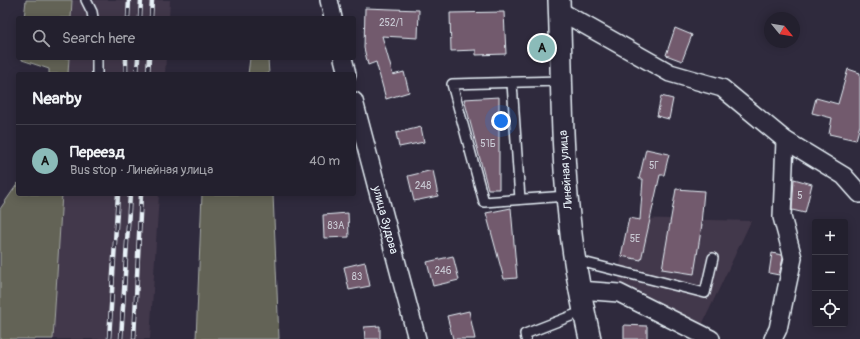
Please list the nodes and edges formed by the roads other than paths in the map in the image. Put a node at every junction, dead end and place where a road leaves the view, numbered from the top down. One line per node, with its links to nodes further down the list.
1 (86, 0): 4 (lane)
2 (329, 0): 5 (street)
3 (559, 5): 10 (street, Линейная улица); 13 (street)
4 (93, 16)
5 (333, 16)
6 (97, 60): 8 (lane)
7 (344, 60): 9 (street)
8 (97, 72)
9 (346, 72)
10 (561, 81): 11 (lane); 16 (street, Линейная улица)
11 (512, 83): 17 (lane); 17 (lane)
12 (356, 109): 22 (street, улица Зудова)
13 (785, 140): 14 (street); 26 (street)
14 (852, 178): 15 (street)
15 (860, 194)
16 (567, 196): 17 (lane); 19 (street, Линейная улица)
17 (520, 199)
18 (713, 258): 19 (lane)
19 (575, 260): 20 (street, Линейная улица)
20 (580, 290): 21 (street, Линейная улица); 25 (street)
21 (584, 311): 23 (lane); 24 (street, Линейная улица)
22 (417, 339)
23 (526, 339)
24 (590, 339)
25 (711, 339)
26 (773, 339)

